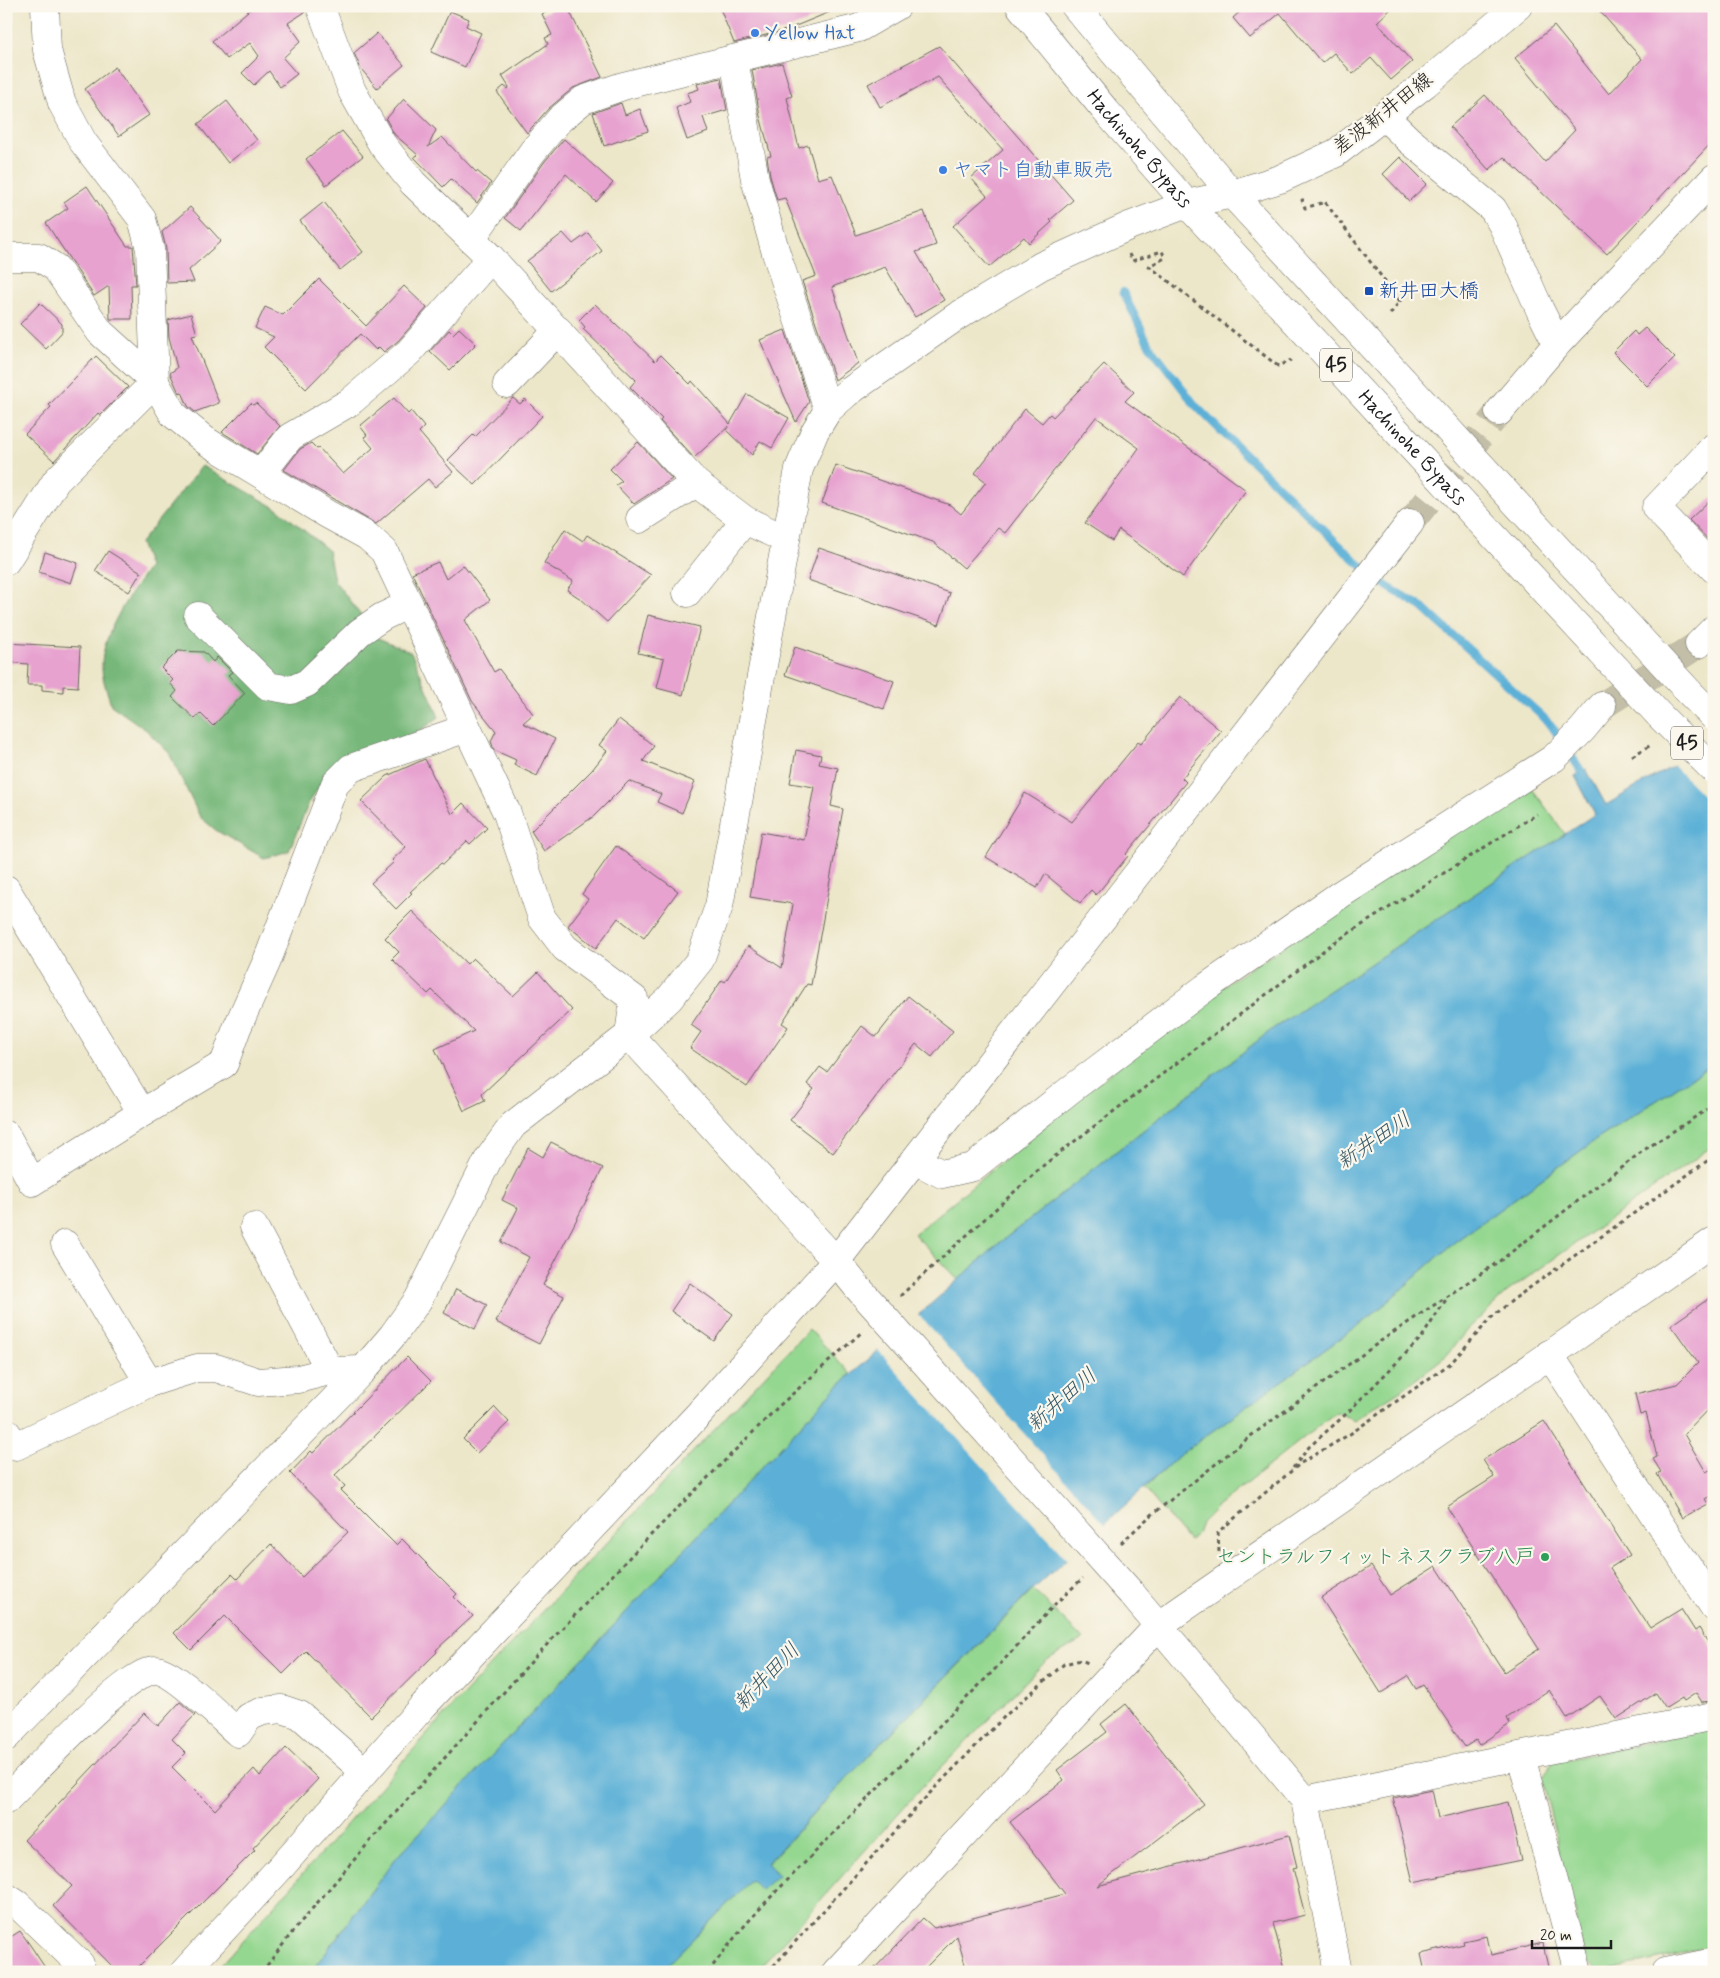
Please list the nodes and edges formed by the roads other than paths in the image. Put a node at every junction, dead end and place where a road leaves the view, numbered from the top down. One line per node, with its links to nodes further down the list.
1 (45, 6): 17 (main road)
2 (897, 6): 7 (main road)
3 (1020, 6): 11 (main road, Hachinohe Bypass / 45)
4 (1075, 6): 10 (main road, Hachinohe Bypass / 45)
5 (1518, 6): 8 (main road, 差波新井田線)
6 (326, 9): 12 (main road)
7 (734, 59): 12 (main road); 19 (main road)
8 (1384, 116): 10 (main road, 差波新井田線); 16 (main road)
9 (1714, 178): 16 (main road)
10 (1232, 194): 11 (main road, 差波新井田線); 34 (main road, Hachinohe Bypass / 45, bridge)
11 (1188, 204): 19 (main road, 差波新井田線); 36 (main road, Hachinohe Bypass / 45, bridge)
12 (471, 238): 14 (main road)
13 (6, 257): 17 (main road)
14 (491, 258): 15 (main road); 22 (main road)
15 (558, 330): 18 (main road); 23 (main road)
16 (1557, 344): 20 (main road)
17 (155, 382): 22 (main road); 28 (main road)
18 (507, 384)
19 (828, 410): 27 (main road, 差波新井田線)
20 (1499, 412)
21 (1714, 447): 29 (main road)
22 (261, 474): 31 (main road)
23 (696, 483): 24 (main road); 25 (main road)
24 (640, 519)
25 (744, 520): 27 (main road); 30 (main road)
26 (1410, 523): 41 (main road)
27 (785, 539): 38 (main road, 差波新井田線)
28 (6, 561)
29 (1714, 570)
30 (687, 592)
31 (410, 604): 32 (main road); 35 (main road)
32 (198, 616)
33 (1602, 706): 41 (main road)
34 (1714, 717)
35 (467, 728): 38 (main road); 39 (main road)
36 (1714, 770)
37 (6, 889): 39 (main road)
38 (629, 1035): 45 (main road); 47 (main road, 差波新井田線)
39 (142, 1113): 40 (main road)
40 (6, 1135)
41 (915, 1160): 45 (main road)
42 (254, 1227): 48 (main road)
43 (1714, 1241): 46 (main road)
44 (65, 1244): 49 (main road)
45 (836, 1261): 52 (main road, bridge); 56 (main road)
46 (1549, 1354): 51 (main road); 52 (main road)
47 (362, 1370): 48 (main road); 54 (main road, 差波新井田線)
48 (330, 1371): 49 (main road)
49 (149, 1383): 50 (main road)
50 (6, 1432)
51 (1714, 1607)
52 (1159, 1625): 58 (main road); 63 (main road)
53 (1714, 1716): 55 (main road)
54 (6, 1737)
55 (1521, 1756): 58 (main road); 65 (main road)
56 (365, 1772): 57 (main road); 62 (main road)
57 (6, 1800)
58 (1305, 1800): 64 (main road)
59 (6, 1897): 61 (main road)
60 (1714, 1962): 66 (main road)
61 (82, 1972)
62 (184, 1972)
63 (836, 1972)
64 (1338, 1972)
65 (1578, 1972)
66 (1665, 1972)

